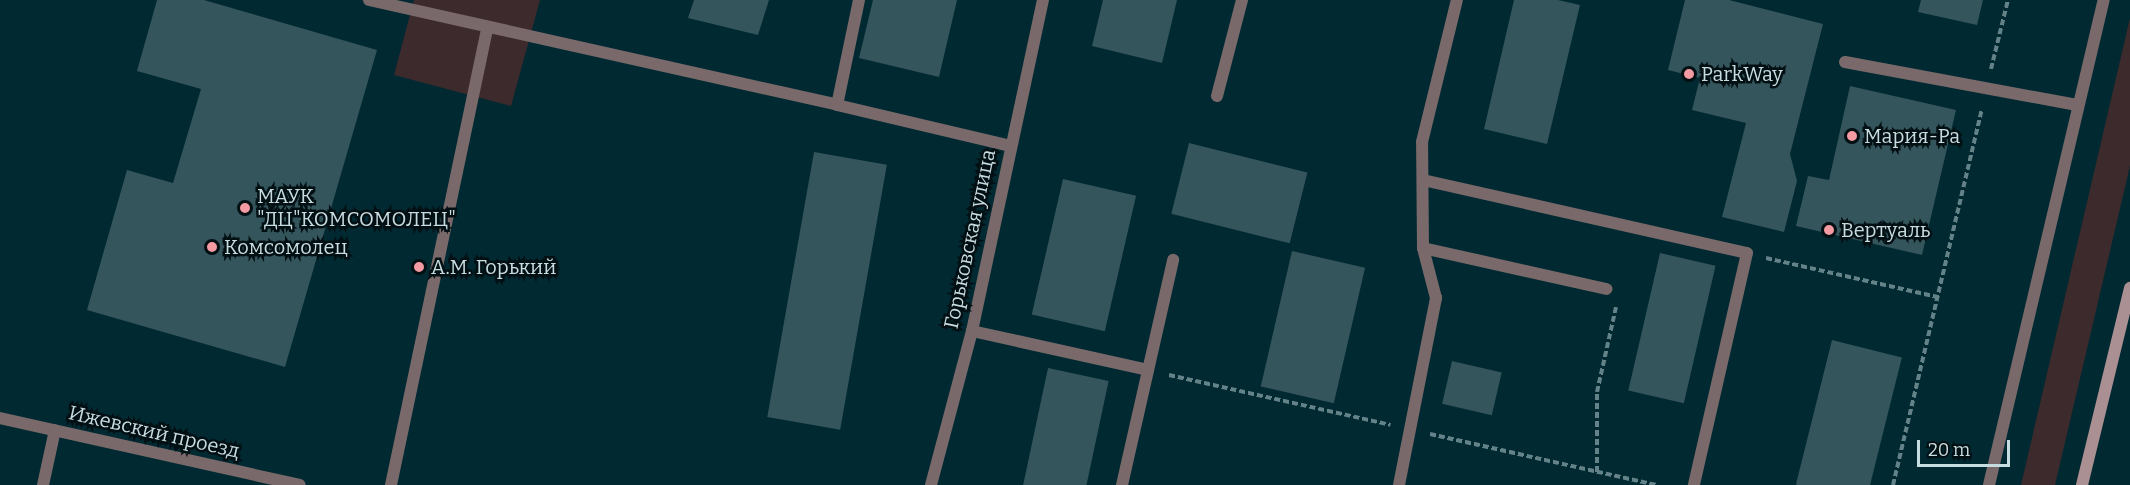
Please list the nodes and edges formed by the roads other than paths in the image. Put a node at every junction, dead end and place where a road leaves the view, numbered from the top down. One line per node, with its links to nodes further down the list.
1 (369, 0): 7 (street)
2 (859, 0): 10 (street)
3 (1043, 0): 12 (street, Горьковская улица)
4 (1242, 0): 9 (street)
5 (1457, 0): 13 (street)
6 (2104, 0): 11 (street)
7 (487, 29): 10 (street); 25 (street)
8 (1845, 62): 11 (street)
9 (1217, 96)
10 (837, 105): 12 (street)
11 (2077, 105): 30 (street)
12 (1010, 146): 18 (street, Горьковская улица)
13 (1423, 180): 14 (street); 29 (street)
14 (1423, 248): 17 (street); 28 (street)
15 (1173, 260): 19 (street)
16 (2130, 288): 31 (main road)
17 (1606, 289)
18 (972, 331): 19 (street); 26 (street, Горьковская улица)
19 (1148, 370): 27 (street)
20 (0, 417): 21 (street, Ижевский проезд)
21 (55, 430): 22 (street, Ижевский проезд); 23 (street)
22 (259, 480): 24 (street, Ижевский проезд)
23 (43, 485)
24 (300, 485)
25 (391, 485)
26 (931, 485)
27 (1122, 485)
28 (1399, 485)
29 (1694, 485)
30 (1989, 485)
31 (2082, 485)

